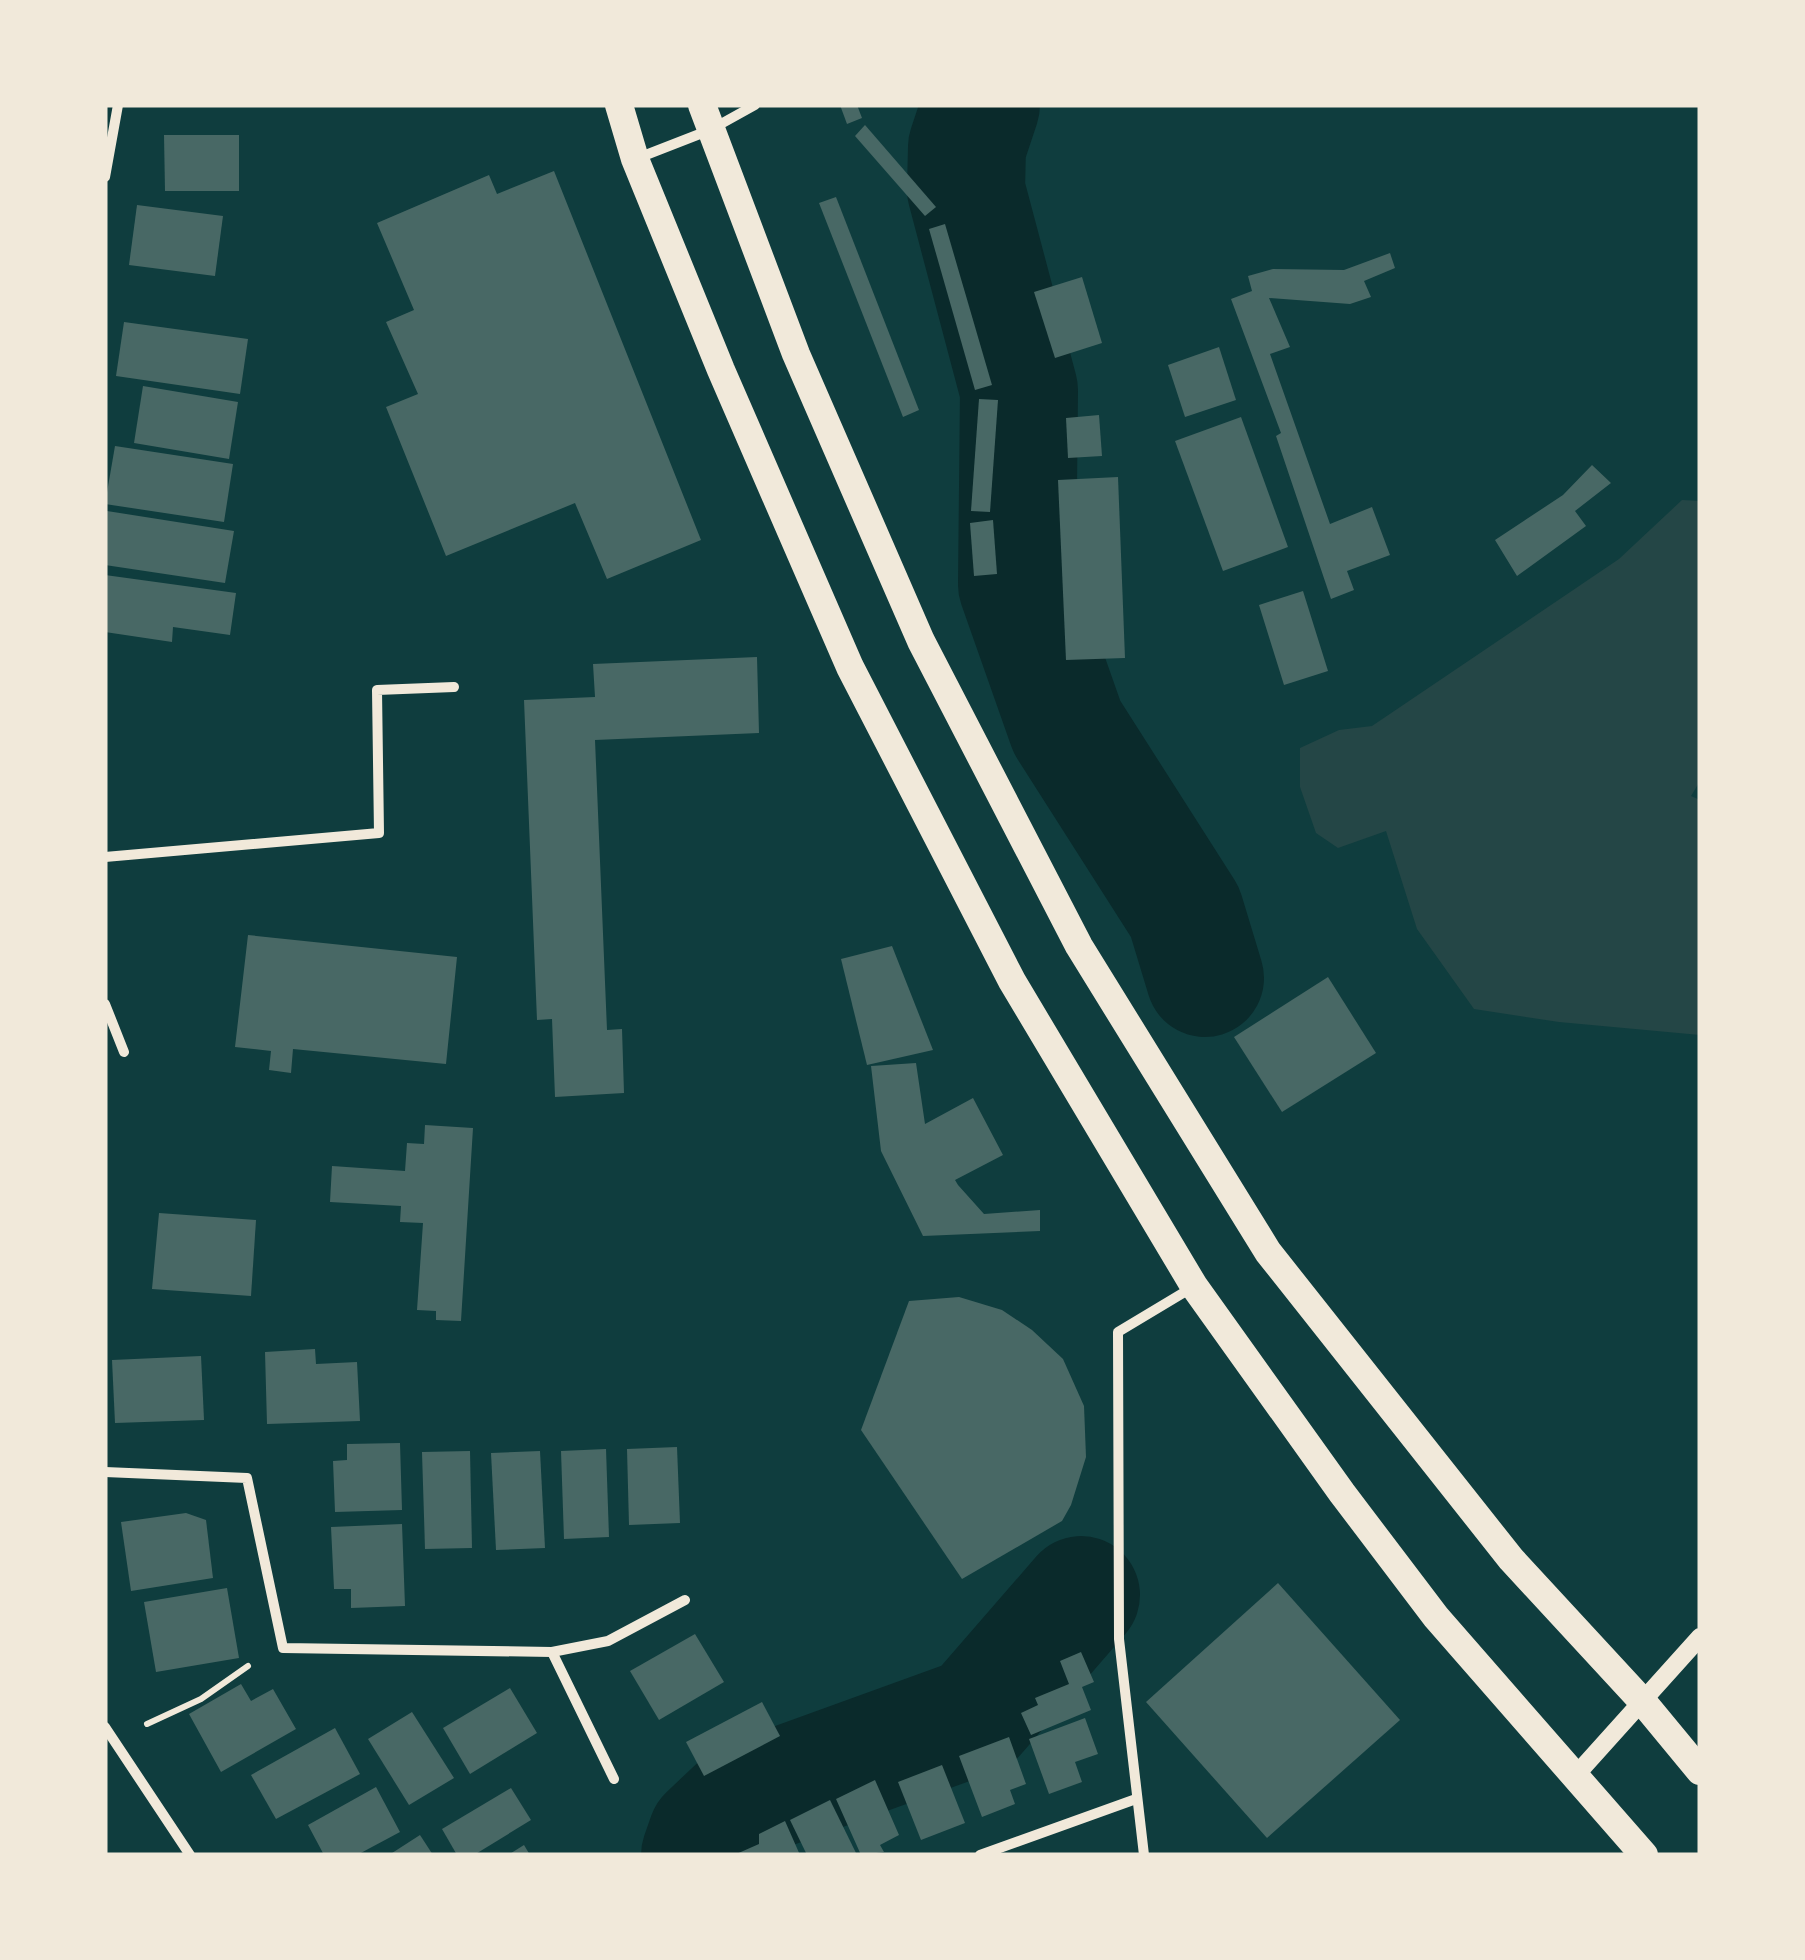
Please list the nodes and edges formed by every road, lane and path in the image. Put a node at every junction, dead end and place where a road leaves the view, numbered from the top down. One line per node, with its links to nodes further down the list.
1 (118, 105): 6 (street)
2 (619, 105): 5 (highway)
3 (755, 105): 4 (street)
4 (706, 117): 5 (street); 17 (highway)
5 (636, 159): 11 (highway)
6 (105, 177)
7 (454, 687): 8 (street)
8 (105, 857)
9 (105, 1004): 10 (street)
10 (124, 1052)
11 (1194, 1286): 21 (highway); 23 (street)
12 (105, 1472): 15 (street)
13 (685, 1600): 16 (street)
14 (1700, 1637): 17 (street)
15 (282, 1648): 16 (street); 19 (path)
16 (552, 1652): 22 (street)
17 (1643, 1702): 20 (highway); 21 (street)
18 (105, 1727): 19 (street)
19 (114, 1740): 24 (street)
20 (1700, 1771)
21 (1575, 1776): 27 (highway)
22 (614, 1779)
23 (1136, 1799): 25 (street); 26 (street)
24 (190, 1855)
25 (980, 1855)
26 (1144, 1855)
27 (1644, 1855)

